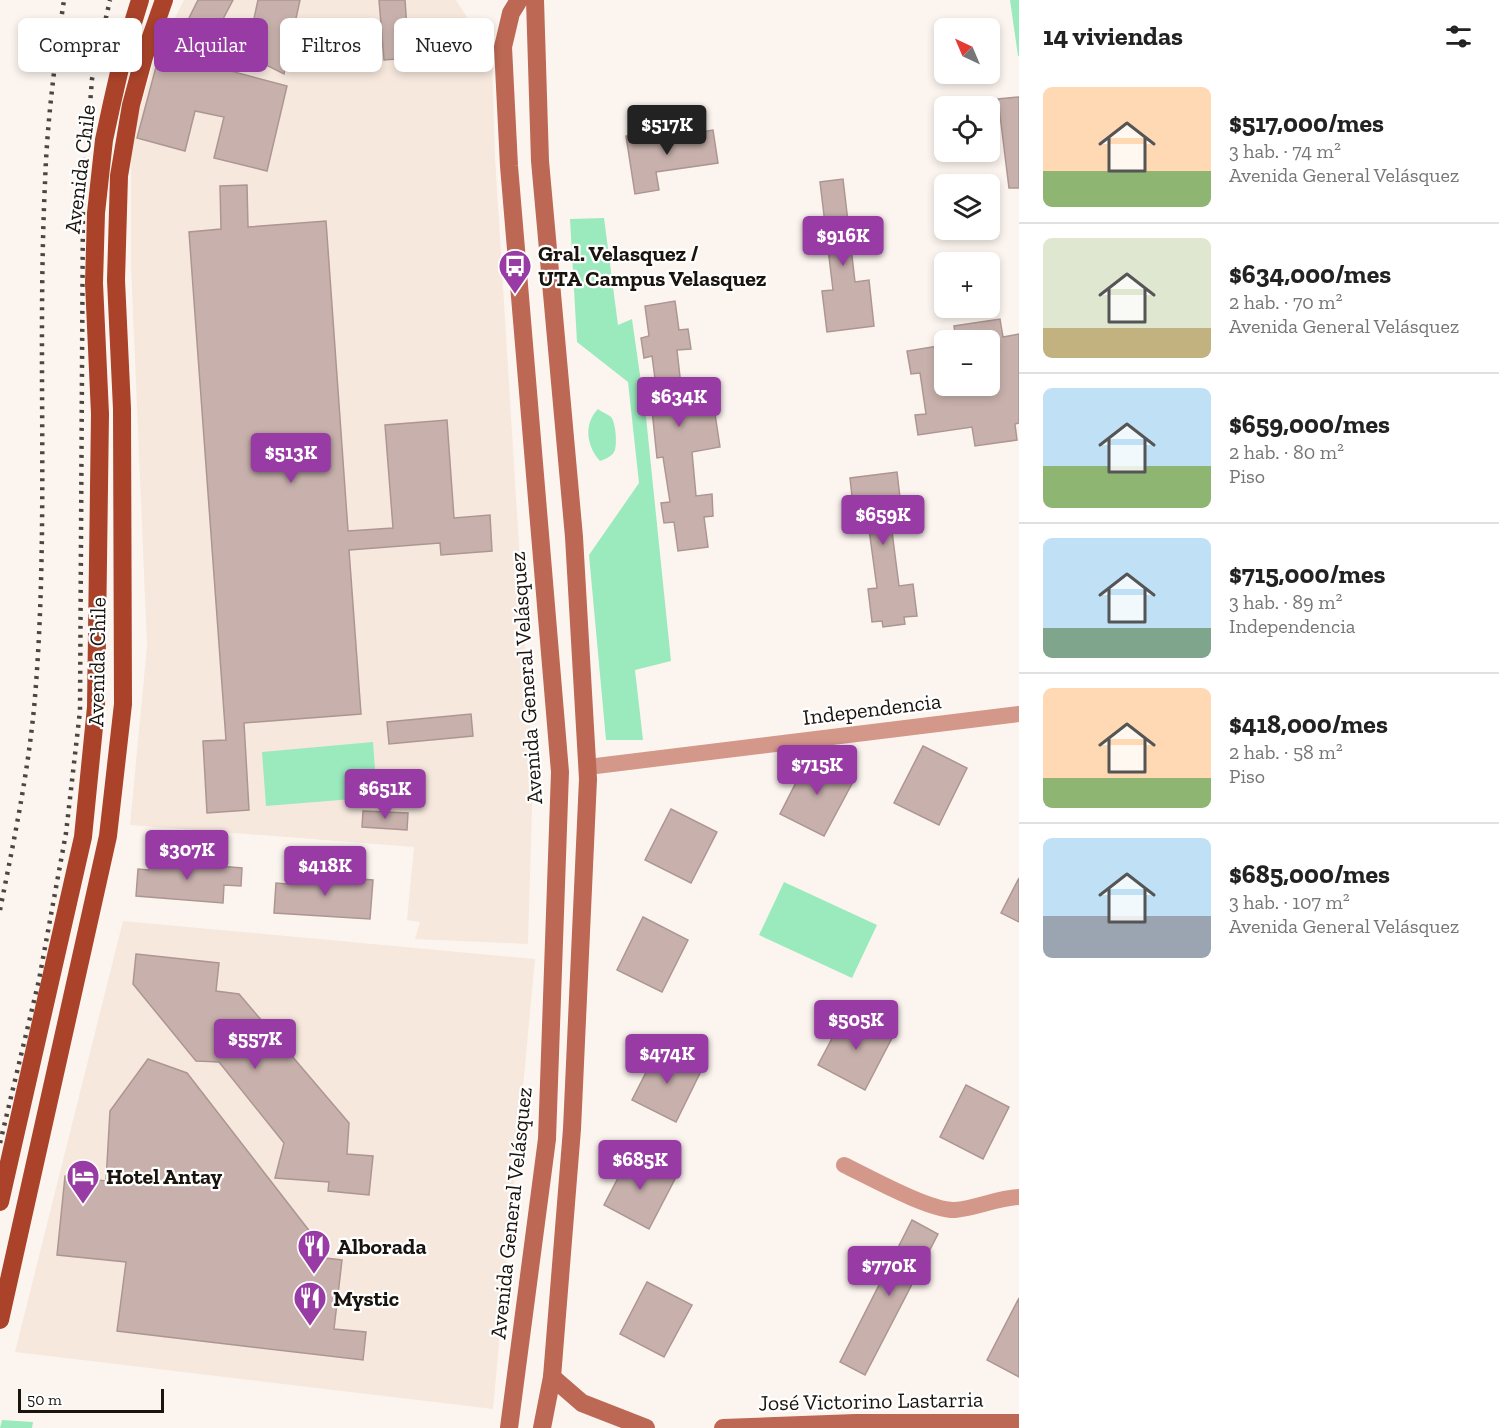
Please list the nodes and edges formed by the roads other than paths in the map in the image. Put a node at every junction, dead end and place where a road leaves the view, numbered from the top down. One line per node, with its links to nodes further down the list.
1 (140, 0): 6 (main road, Avenida Chile)
2 (164, 0): 7 (main road, Avenida Chile)
3 (519, 0): 16 (main road, Avenida General Velásquez)
4 (535, 0): 8 (main road)
5 (1019, 714): 8 (street, Independencia)
6 (94, 726): 7 (main road); 11 (main road, Avenida Chile)
7 (121, 728): 12 (main road, Avenida Chile)
8 (588, 767): 13 (main road)
9 (844, 1166): 10 (street)
10 (1019, 1197)
11 (0, 1202)
12 (0, 1320)
13 (552, 1377): 17 (main road); 18 (main road)
14 (1019, 1423): 15 (main road, José Victorino Lastarria)
15 (855, 1426): 19 (main road, José Victorino Lastarria)
16 (509, 1428)
17 (542, 1428)
18 (646, 1428)
19 (723, 1428)

